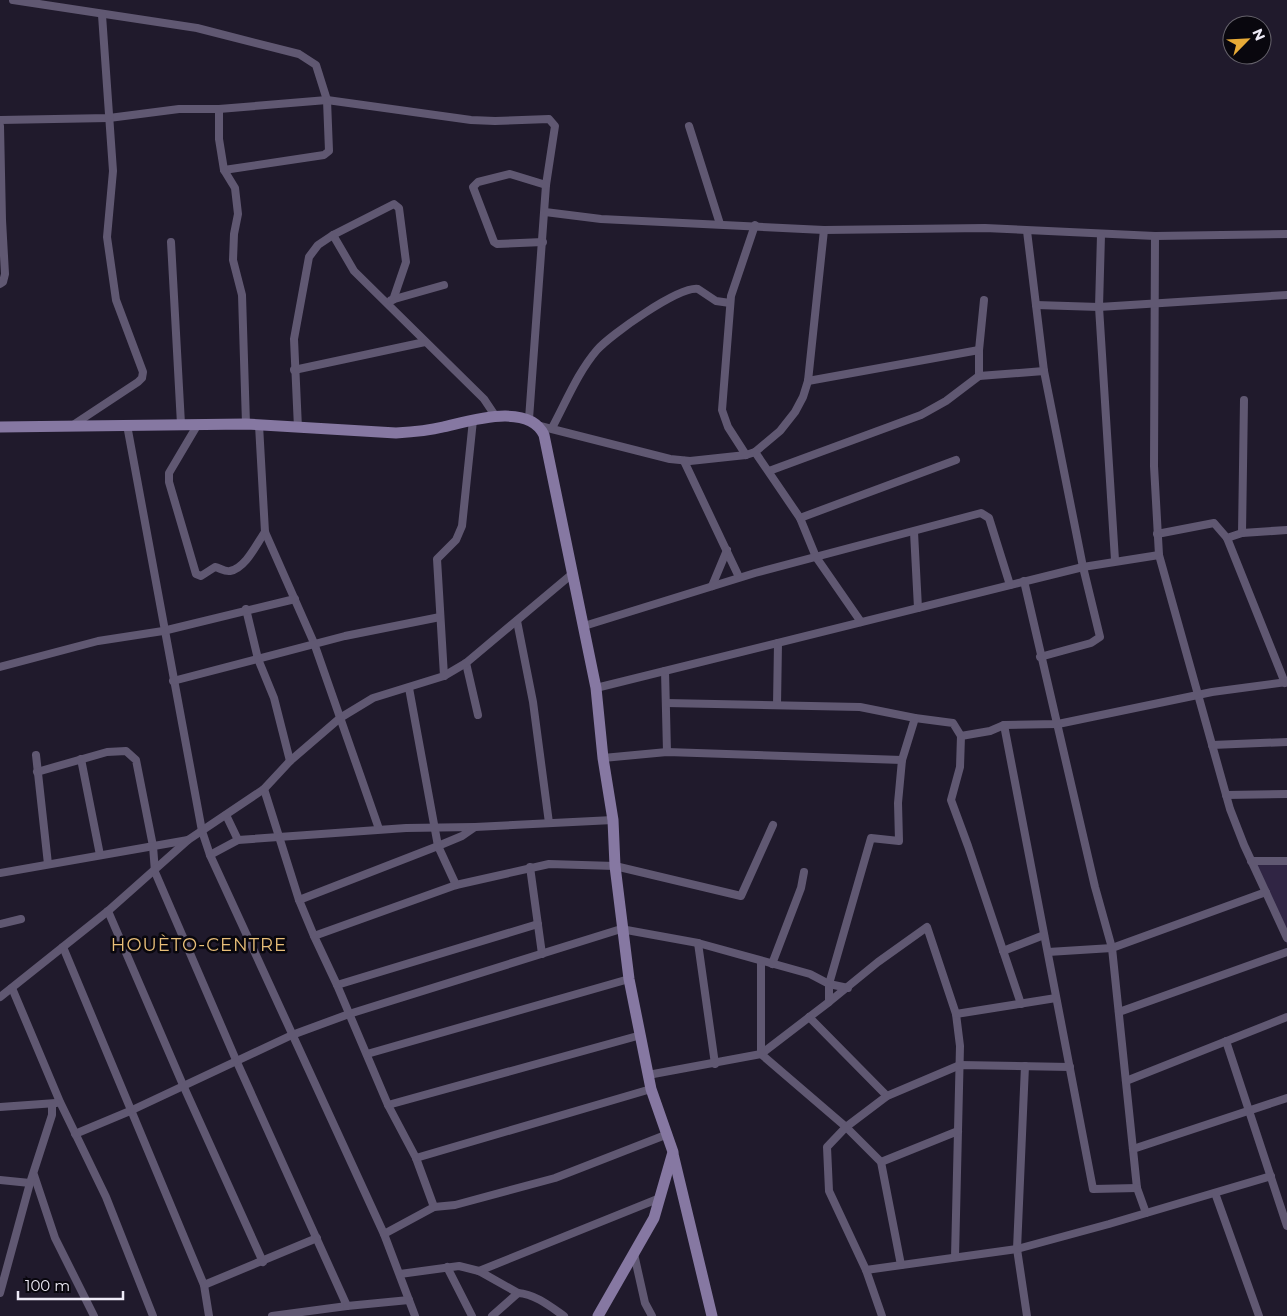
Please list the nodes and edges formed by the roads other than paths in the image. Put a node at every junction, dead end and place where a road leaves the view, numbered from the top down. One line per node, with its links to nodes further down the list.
1 (13, 0): 2 (street)
2 (102, 15): 3 (street); 5 (street)
3 (327, 100): 4 (street); 9 (street); 10 (street)
4 (220, 109): 5 (street); 9 (street)
5 (109, 118): 6 (street); 46 (street)
6 (0, 120)
7 (0, 126): 22 (street)
8 (689, 126): 12 (street)
9 (224, 170): 44 (street)
10 (546, 185): 11 (street); 21 (street)
11 (545, 212): 12 (street); 21 (street)
12 (720, 224): 13 (street)
13 (755, 225): 14 (street); 28 (street)
14 (824, 230): 15 (street); 37 (street)
15 (1027, 231): 18 (street); 30 (street)
16 (1287, 234): 19 (street)
17 (333, 235): 25 (street); 27 (street); 34 (street)
18 (1102, 235): 19 (street); 31 (street)
19 (1155, 236): 29 (street)
20 (170, 242): 42 (street)
21 (543, 242): 41 (street)
22 (0, 284)
23 (444, 286): 25 (street)
24 (1287, 295): 29 (street)
25 (393, 300): 27 (street)
26 (984, 300): 33 (street)
27 (383, 302): 32 (street)
28 (730, 302): 51 (street); 53 (street)
29 (1155, 303): 31 (street); 62 (street)
30 (1036, 305): 31 (street); 35 (street)
31 (1099, 307): 67 (street)
32 (425, 342): 34 (street); 39 (street)
33 (978, 350): 36 (street); 37 (street)
34 (294, 370): 50 (street)
35 (1044, 371): 36 (street); 68 (street)
36 (979, 376): 56 (street)
37 (808, 382): 52 (street)
38 (1244, 400): 61 (street)
39 (496, 417): 40 (street); 41 (street)
40 (473, 420): 50 (street); 77 (street)
41 (529, 420): 49 (street)
42 (181, 424): 43 (street); 47 (street)
43 (198, 424): 44 (street); 59 (street)
44 (246, 424): 48 (street)
45 (4, 425): 46 (street)
46 (72, 425): 47 (street)
47 (127, 425): 81 (street)
48 (259, 425): 50 (street); 59 (street)
49 (540, 426): 51 (street); 69 (street)
50 (298, 428)
51 (552, 428): 55 (street)
52 (755, 452): 53 (street); 56 (street)
53 (746, 455): 55 (street)
54 (956, 460): 57 (street)
55 (684, 461): 64 (street)
56 (769, 471): 57 (street)
57 (800, 518): 66 (street)
58 (1287, 530): 61 (street)
59 (265, 532): 74 (street)
60 (914, 532): 66 (street); 72 (street); 75 (street)
61 (1242, 533): 63 (street)
62 (1158, 534): 63 (street); 65 (street)
63 (1227, 538): 91 (street)
64 (727, 550): 70 (street); 73 (street)
65 (1159, 555): 67 (street); 94 (street)
66 (816, 557): 70 (street); 79 (street)
67 (1115, 560): 68 (street)
68 (1083, 566): 71 (street); 84 (street)
69 (572, 574): 78 (street); 80 (street)
70 (739, 577): 73 (street)
71 (1024, 581): 72 (street); 84 (street)
72 (1010, 585): 75 (street)
73 (712, 586): 80 (street)
74 (295, 599): 76 (street); 82 (street)
75 (918, 608): 79 (street)
76 (246, 609): 81 (street); 85 (street)
77 (440, 616): 82 (street); 89 (street)
78 (517, 621): 86 (street); 117 (street)
79 (862, 622): 83 (street)
80 (584, 626): 93 (street)
81 (164, 631): 87 (street); 90 (street)
82 (314, 643): 85 (street); 98 (street)
83 (778, 643): 88 (street); 96 (street)
84 (1040, 658): 100 (street)
85 (258, 659): 90 (street); 109 (street)
86 (466, 663): 89 (street); 97 (street)
87 (0, 668)
88 (665, 671): 93 (street); 95 (street)
89 (444, 676): 92 (street)
90 (173, 681): 122 (street)
91 (1286, 682): 94 (street)
92 (409, 688): 98 (street); 119 (street)
93 (596, 688): 107 (street)
94 (1198, 695): 100 (street); 104 (street)
95 (666, 703): 96 (street); 105 (street)
96 (777, 705): 99 (street)
97 (478, 715)
98 (340, 718): 109 (street); 121 (street)
99 (915, 718): 102 (street); 110 (street)
100 (1058, 724): 101 (street); 151 (street)
101 (1004, 725): 102 (street); 146 (street)
102 (961, 736): 152 (street)
103 (1287, 742): 104 (street)
104 (1212, 744): 114 (street)
105 (667, 752): 107 (street); 110 (street)
106 (36, 755): 111 (street)
107 (603, 758): 116 (street)
108 (81, 759): 111 (street); 126 (street); 128 (street)
109 (290, 760): 112 (street)
110 (902, 760): 159 (street)
111 (37, 772): 132 (street)
112 (264, 788): 115 (street); 123 (street)
113 (1287, 794): 114 (street)
114 (1226, 796): 131 (street)
115 (226, 815): 122 (street); 125 (street)
116 (612, 820): 117 (street); 133 (street)
117 (549, 824): 120 (street)
118 (773, 824): 133 (street)
119 (434, 827): 120 (street); 121 (street); 127 (street)
120 (475, 827): 127 (street)
121 (378, 829): 123 (street)
122 (202, 832): 124 (street); 129 (street)
123 (280, 837): 125 (street); 140 (street)
124 (188, 840): 126 (street); 135 (street)
125 (238, 840): 129 (street)
126 (153, 846): 128 (street); 135 (street)
127 (438, 846): 138 (street); 140 (street)
128 (100, 855): 132 (street)
129 (210, 855): 173 (street)
130 (1287, 861): 131 (street)
131 (1251, 862): 139 (street)
132 (48, 864): 137 (street)
133 (615, 866): 134 (street); 145 (street)
134 (530, 867): 138 (street); 144 (street)
135 (155, 872): 141 (street); 177 (street)
136 (804, 872): 157 (street)
137 (0, 873)
138 (456, 885): 147 (street)
139 (1266, 892): 148 (street); 151 (street)
140 (299, 900): 147 (street)
141 (108, 911): 150 (street); 184 (street)
142 (21, 919): 143 (street)
143 (0, 924)
144 (538, 924): 155 (street); 160 (street)
145 (621, 929): 149 (street); 155 (street); 158 (street)
146 (1044, 935): 152 (street); 153 (street)
147 (314, 936): 160 (street)
148 (1287, 938)
149 (698, 943): 156 (street); 178 (street)
150 (63, 947): 161 (street); 191 (street)
151 (1112, 948): 153 (street); 167 (street)
152 (1003, 951): 166 (street)
153 (1048, 952): 164 (street)
154 (1287, 952): 167 (street)
155 (542, 954): 168 (street)
156 (761, 960): 157 (street); 176 (street)
157 (772, 964): 159 (street)
158 (629, 979): 172 (street); 175 (street)
159 (829, 984): 162 (street); 165 (street)
160 (337, 985): 168 (street)
161 (12, 988): 163 (street); 188 (street)
162 (848, 988): 165 (street); 169 (street)
163 (0, 997)
164 (1056, 998): 166 (street); 181 (street)
165 (829, 1002): 170 (street)
166 (1021, 1004): 169 (street)
167 (1119, 1012): 183 (street)
168 (349, 1014): 173 (street); 175 (street)
169 (956, 1014): 179 (street)
170 (809, 1017): 176 (street); 186 (street)
171 (1287, 1017): 174 (street)
172 (641, 1034): 182 (street); 189 (street)
173 (292, 1035): 177 (street); 211 (street)
174 (1226, 1040): 183 (street); 192 (street)
175 (367, 1054): 189 (street)
176 (761, 1054): 178 (street); 193 (street)
177 (236, 1060): 184 (street); 212 (street)
178 (715, 1064): 182 (street)
179 (960, 1065): 180 (street); 186 (street); 194 (street)
180 (1025, 1066): 181 (street); 213 (street)
181 (1070, 1067): 205 (street)
182 (648, 1075): 185 (street)
183 (1126, 1081): 197 (street)
184 (183, 1085): 191 (street); 216 (street)
185 (651, 1089): 196 (street); 199 (street)
186 (887, 1096): 193 (street)
187 (1287, 1098): 192 (street)
188 (56, 1103): 190 (street); 195 (street); 201 (street)
189 (388, 1105): 199 (street)
190 (0, 1107)
191 (130, 1111): 195 (street); 222 (street)
192 (1249, 1111): 197 (street); 202 (street)
193 (846, 1127): 200 (street); 219 (street)
194 (958, 1131): 200 (street); 215 (street)
195 (75, 1134): 229 (street)
196 (668, 1134): 198 (street); 208 (street)
197 (1133, 1149): 205 (street)
198 (673, 1152): 207 (street); 238 (street)
199 (416, 1158): 208 (street)
200 (882, 1162): 217 (street)
201 (34, 1174): 204 (street); 228 (street)
202 (1271, 1176): 206 (street); 210 (street)
203 (0, 1180): 204 (street)
204 (30, 1183): 223 (street)
205 (1137, 1188): 209 (street)
206 (1215, 1193): 209 (street); 241 (street)
207 (660, 1198): 214 (street); 220 (street)
208 (434, 1207): 211 (street)
209 (1146, 1214): 213 (street)
210 (1287, 1226)
211 (384, 1234): 221 (street)
212 (317, 1238): 216 (street); 226 (street)
213 (1017, 1249): 215 (street); 240 (street)
214 (634, 1254): 236 (street); 237 (street)
215 (955, 1257): 217 (street)
216 (263, 1262): 222 (street)
217 (901, 1265): 219 (street)
218 (447, 1267): 220 (street); 221 (street); 233 (street)
219 (866, 1270): 239 (street)
220 (479, 1271): 224 (street)
221 (400, 1274): 225 (street)
222 (204, 1285): 230 (street)
223 (0, 1293)
224 (518, 1293): 234 (street); 235 (street)
225 (409, 1300): 226 (street); 232 (street)
226 (347, 1306): 227 (street)
227 (308, 1314): 231 (street)
228 (94, 1316)
229 (154, 1316)
230 (208, 1316)
231 (272, 1316)
232 (415, 1316)
233 (472, 1316)
234 (492, 1316)
235 (564, 1316)
236 (598, 1316)
237 (652, 1316)
238 (712, 1316)
239 (882, 1316)
240 (1027, 1316)
241 (1259, 1316)

